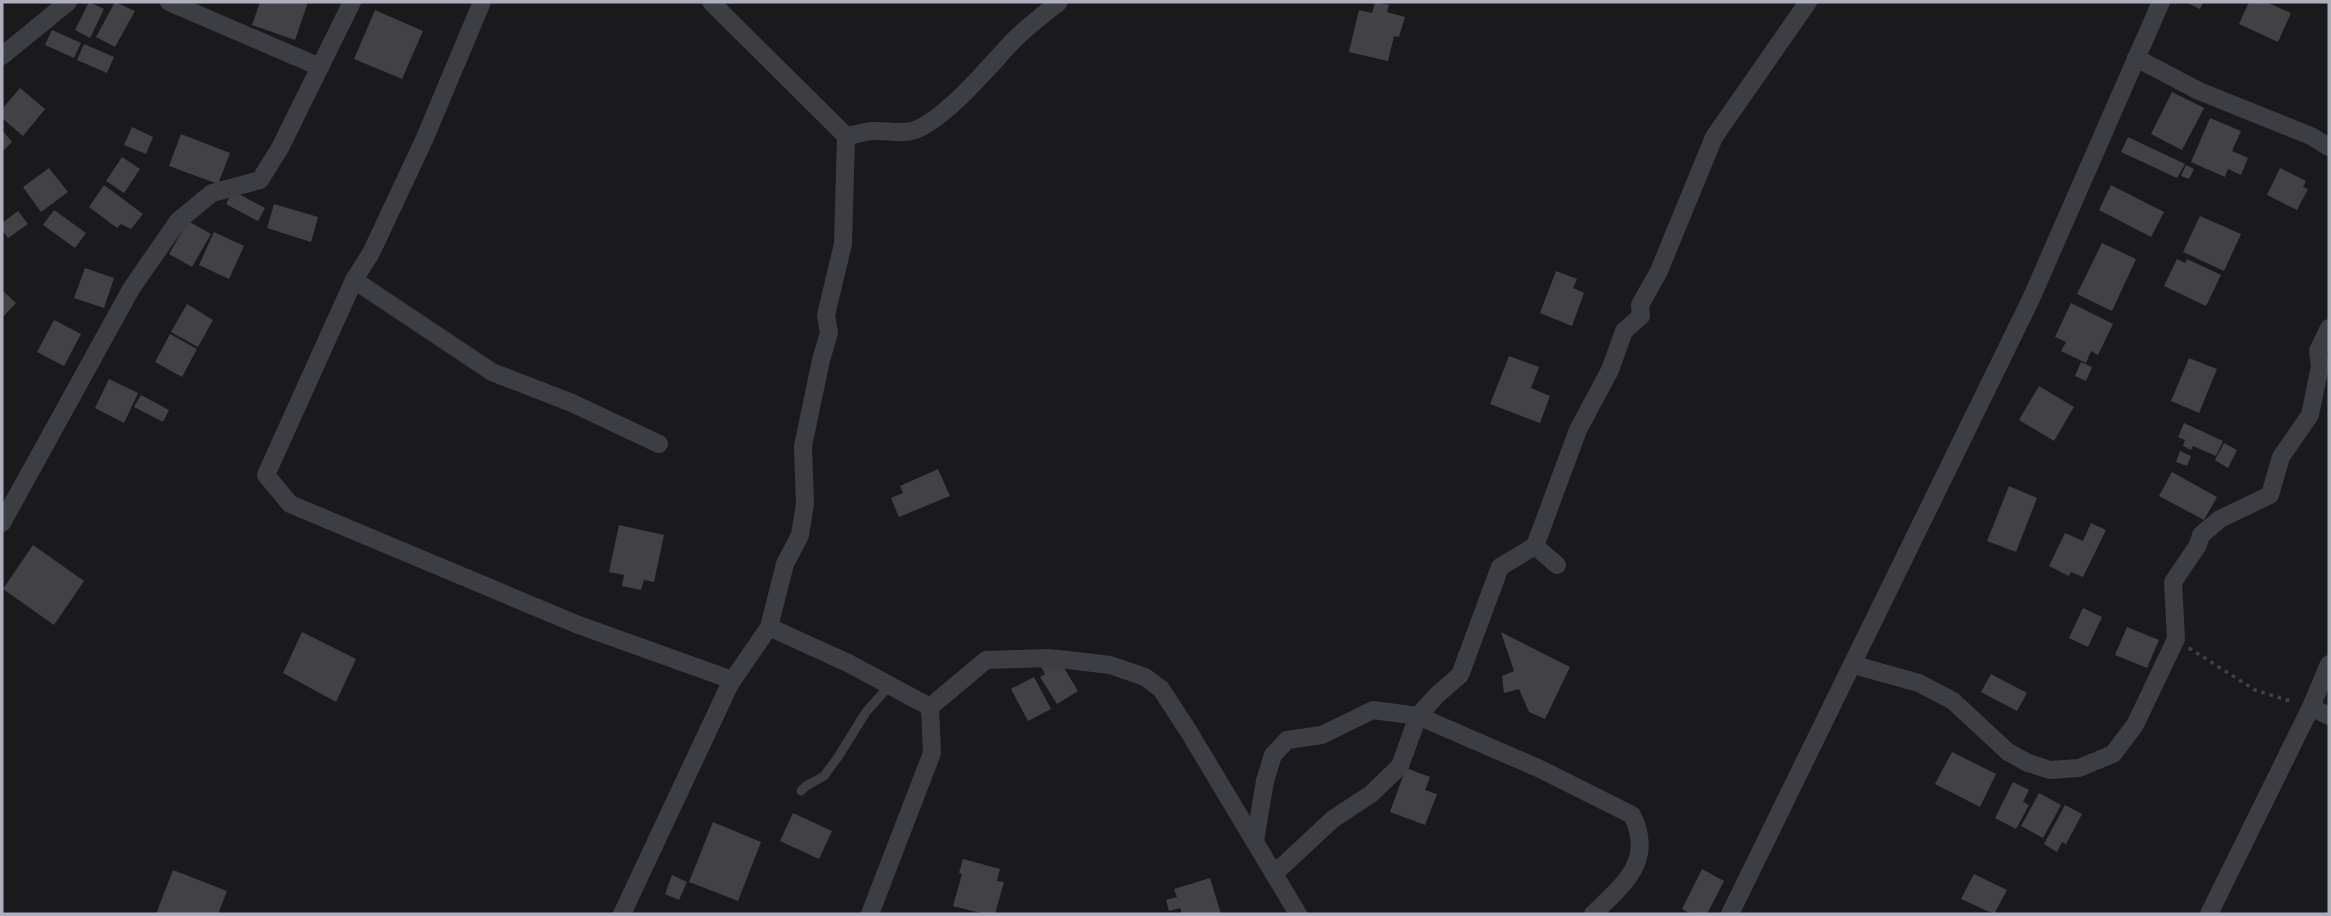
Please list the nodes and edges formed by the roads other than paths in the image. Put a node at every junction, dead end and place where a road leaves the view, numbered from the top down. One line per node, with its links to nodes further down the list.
1 (68, 2): 9 (street)
2 (169, 2): 11 (street)
3 (352, 2): 11 (street)
4 (482, 2): 14 (street)
5 (711, 2): 12 (street)
6 (1059, 2): 12 (street)
7 (1808, 2): 18 (street)
8 (2161, 2): 10 (street)
9 (2, 56)
10 (2136, 58): 13 (street); 22 (street)
11 (320, 67): 17 (street)
12 (846, 136): 20 (street)
13 (2329, 147)
14 (354, 280): 16 (street); 23 (street)
15 (2329, 328): 22 (street)
16 (659, 444)
17 (2, 523)
18 (1535, 546): 19 (street); 27 (street)
19 (1557, 565)
20 (769, 626): 23 (street); 24 (street)
21 (2329, 664): 26 (street)
22 (1854, 665): 36 (street)
23 (732, 680): 32 (street)
24 (890, 685): 25 (street); 29 (lane)
25 (930, 707): 30 (street); 33 (street)
26 (2311, 707): 28 (street); 37 (street)
27 (1418, 716): 30 (street); 31 (street); 35 (street)
28 (2329, 716)
29 (801, 791)
30 (1255, 841): 31 (street)
31 (1274, 874): 34 (street)
32 (622, 914)
33 (870, 914)
34 (1298, 914)
35 (1592, 914)
36 (1730, 914)
37 (2210, 914)

